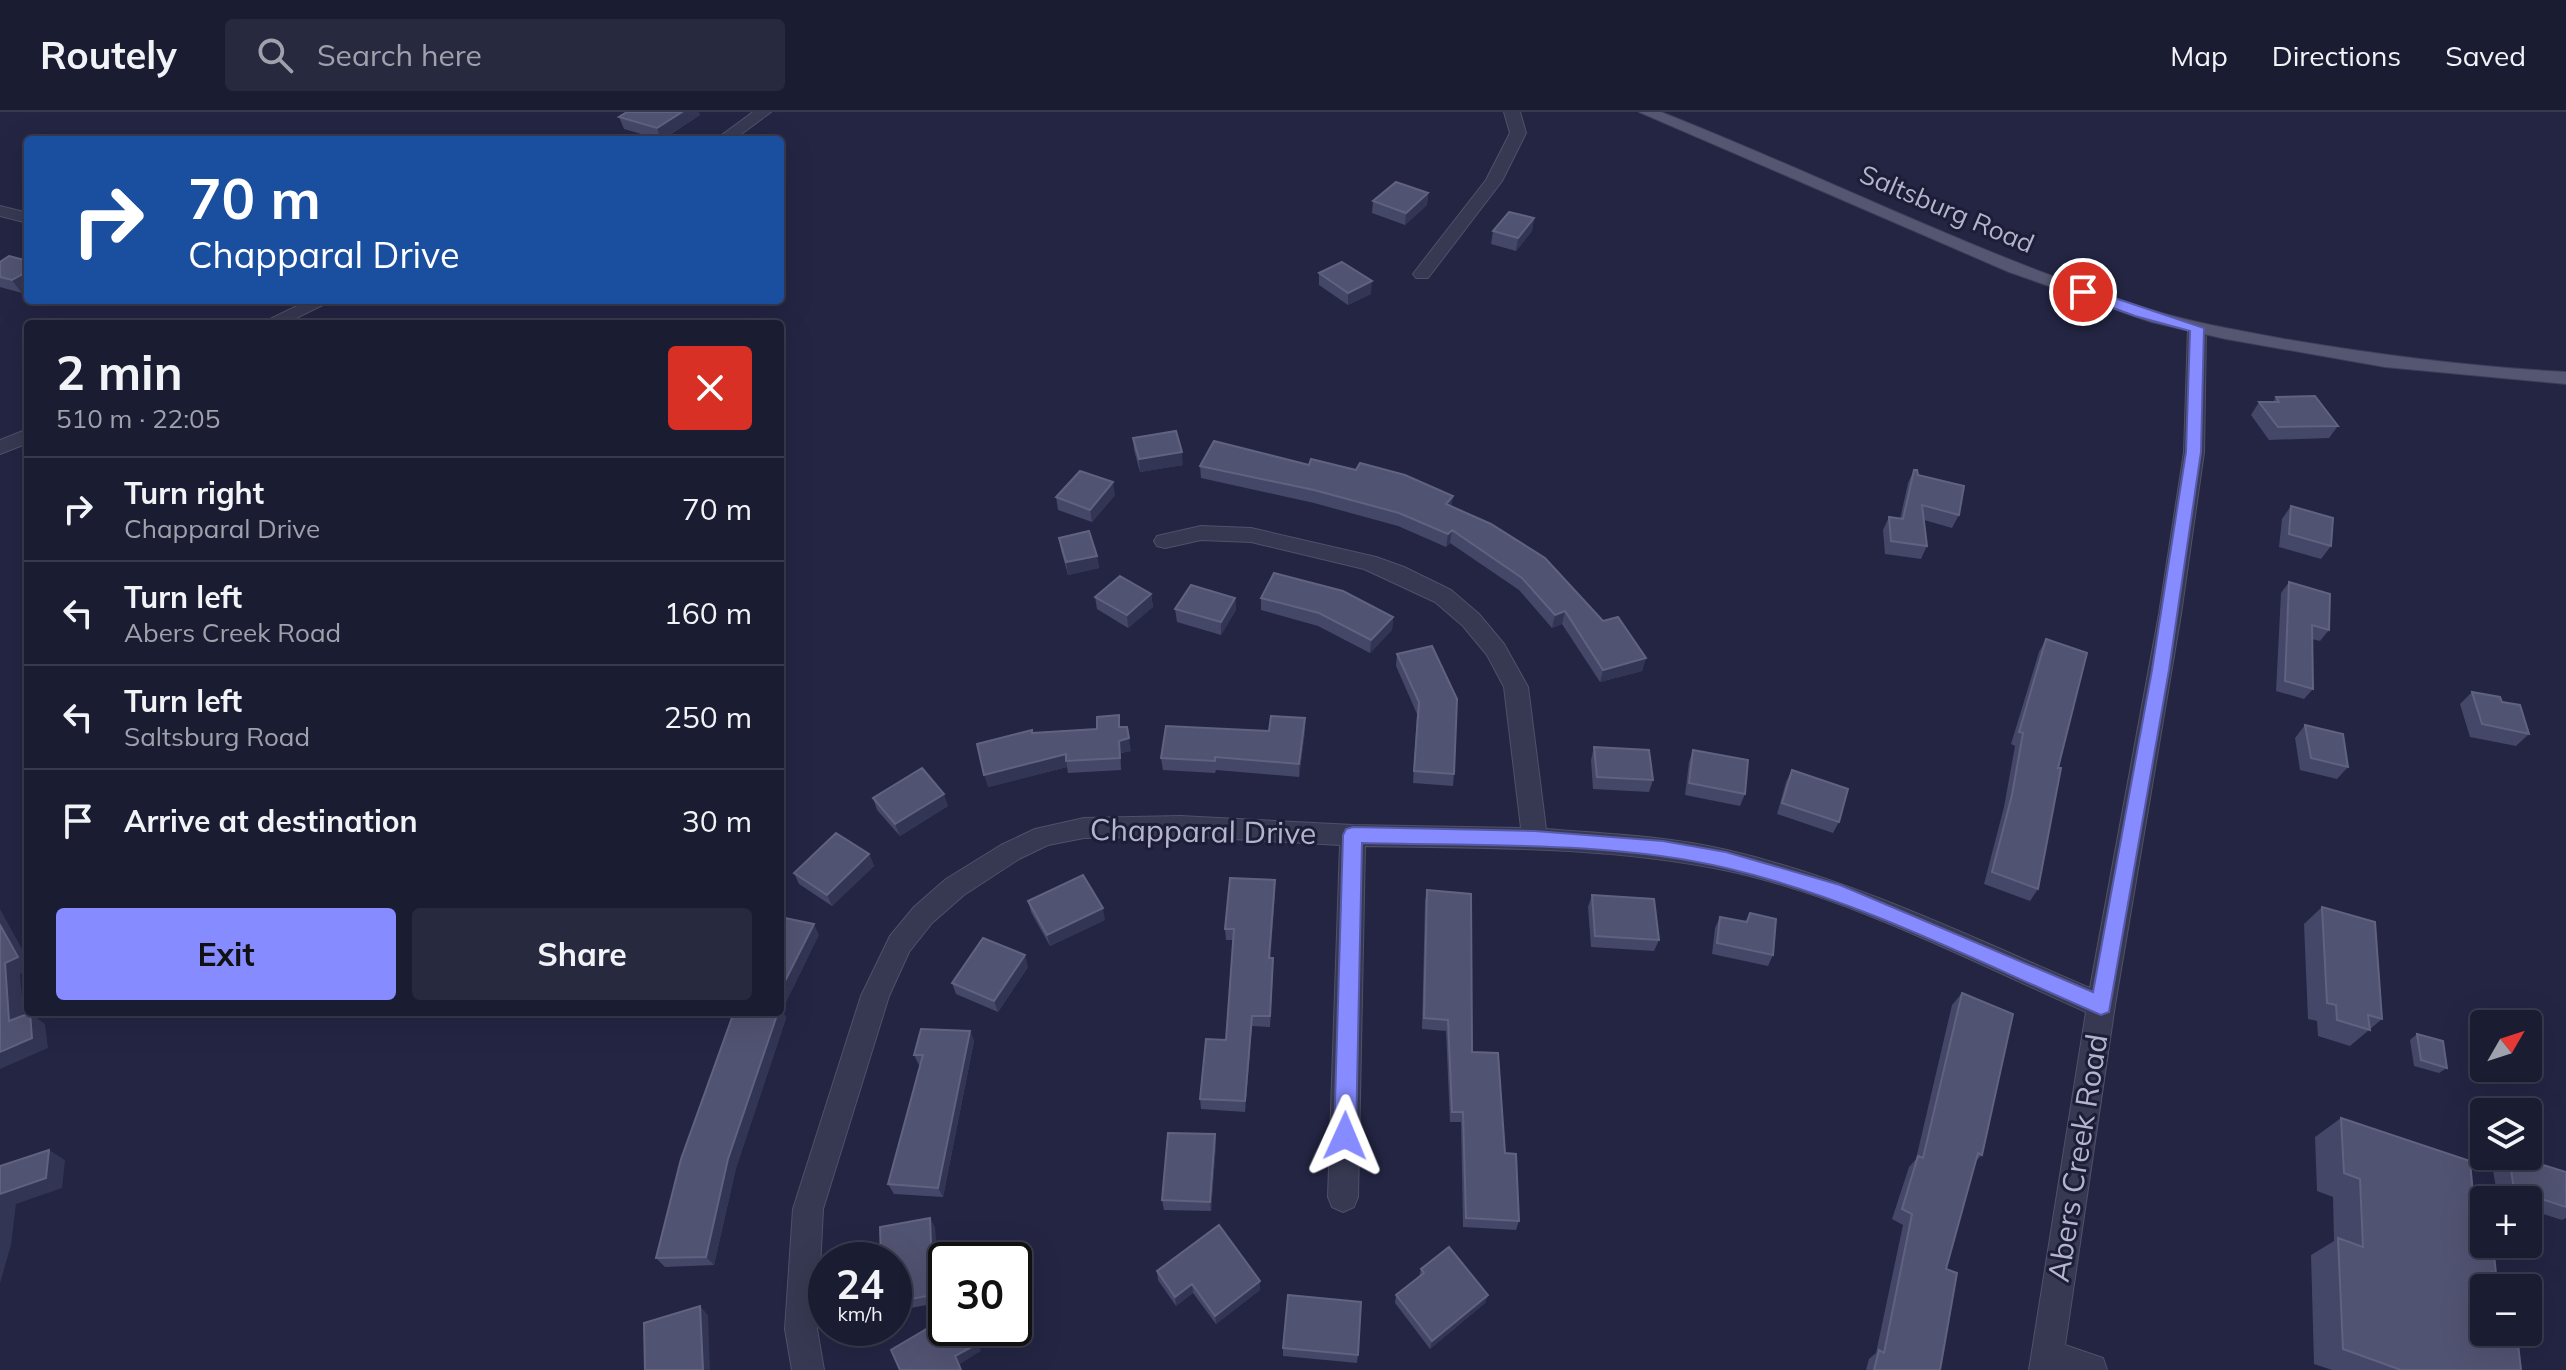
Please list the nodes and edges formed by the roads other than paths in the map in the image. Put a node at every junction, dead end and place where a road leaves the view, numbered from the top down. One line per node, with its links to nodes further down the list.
1 (763, 112): 4 (street)
2 (1512, 112): 7 (street)
3 (1647, 112): 10 (main road, Saltsburg Road)
4 (729, 136)
5 (0, 211): 6 (street)
6 (24, 217)
7 (1422, 274)
8 (315, 304): 9 (street)
9 (278, 320)
10 (2197, 328): 11 (main road, Saltsburg Road); 17 (street, Abers Creek Road)
11 (2566, 378)
12 (24, 437): 13 (street)
13 (0, 448)
14 (1165, 541): 16 (street)
15 (1353, 835): 16 (street, Chapparal Drive); 18 (street); 20 (street, Chapparal Drive)
16 (1535, 839): 17 (street, Chapparal Drive)
17 (2101, 1005): 19 (street, Abers Creek Road)
18 (1343, 1197)
19 (2046, 1362): 21 (street)
20 (808, 1370)
21 (2091, 1370)

